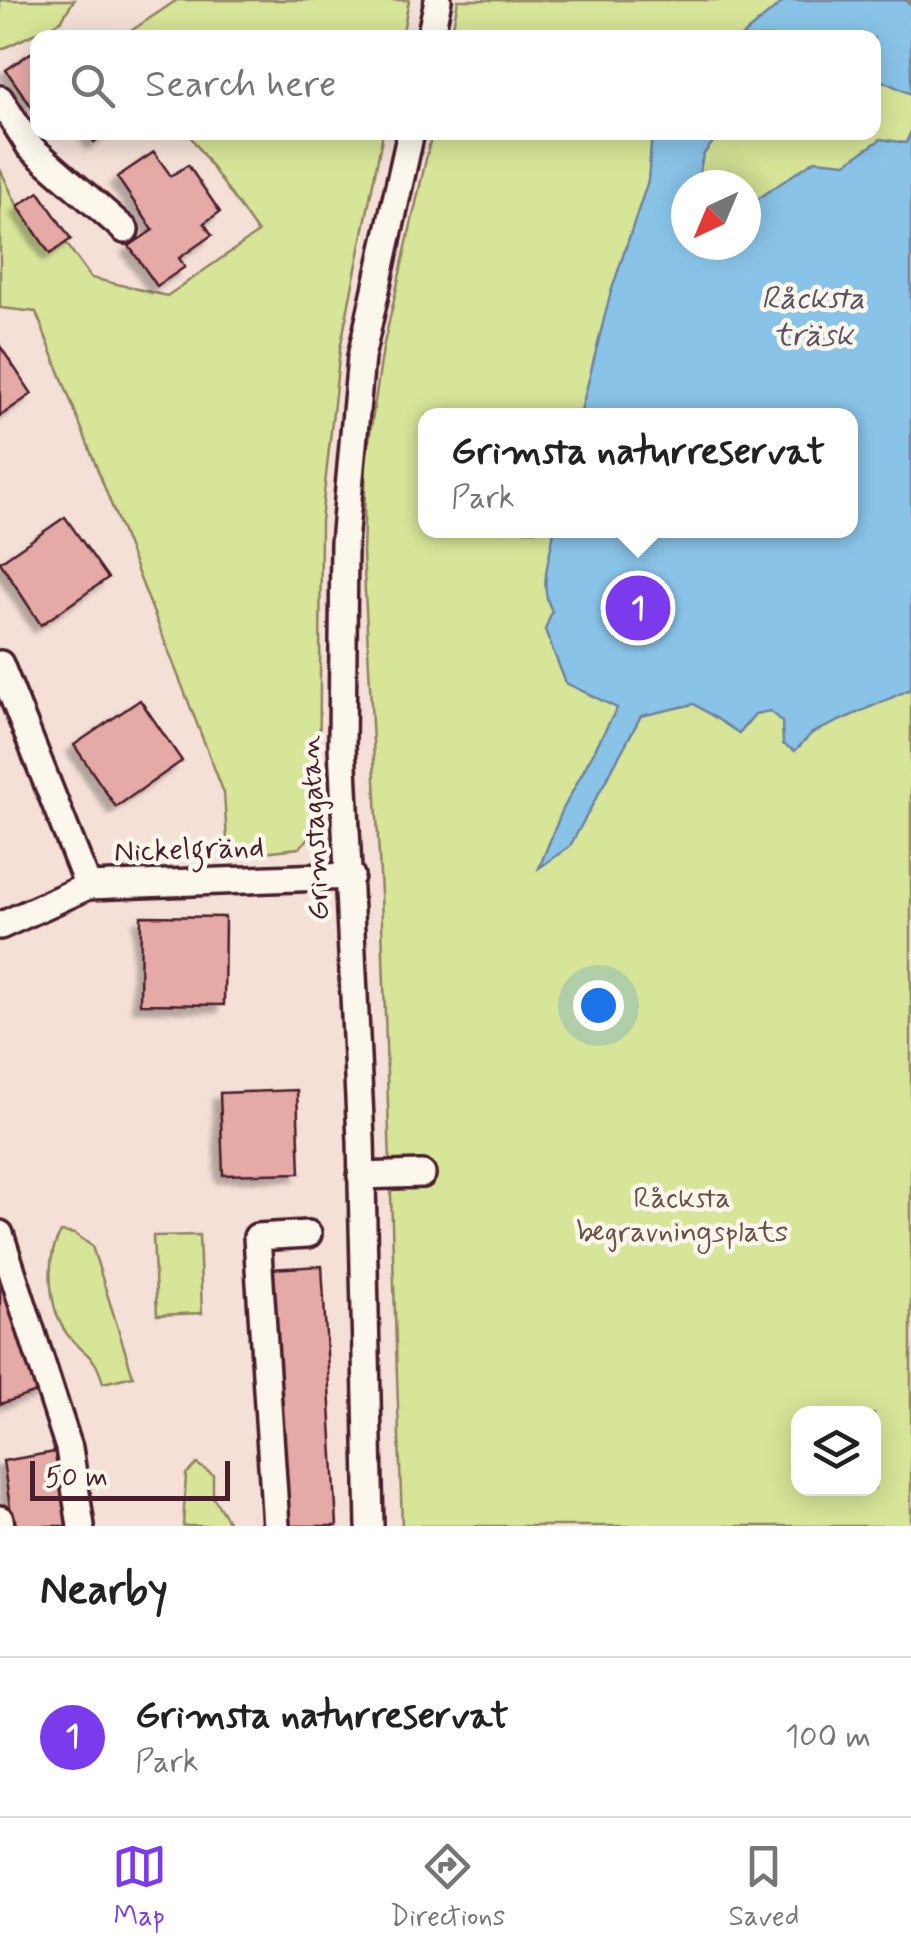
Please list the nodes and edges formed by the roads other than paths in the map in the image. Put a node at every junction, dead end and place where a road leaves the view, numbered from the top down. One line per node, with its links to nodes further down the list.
1 (438, 0): 2 (street)
2 (432, 30)
3 (0, 99): 5 (street)
4 (409, 140): 7 (street, Grimstagatan)
5 (125, 230)
6 (0, 664): 8 (street, Nickelgränd)
7 (351, 876): 8 (street, Nickelgränd); 11 (street, Grimstagatan)
8 (88, 886): 9 (street)
9 (0, 926)
10 (422, 1174): 11 (street)
11 (361, 1176): 16 (street, Grimstagatan)
12 (0, 1234): 14 (street)
13 (308, 1234): 15 (street)
14 (81, 1526)
15 (276, 1526)
16 (370, 1526)

